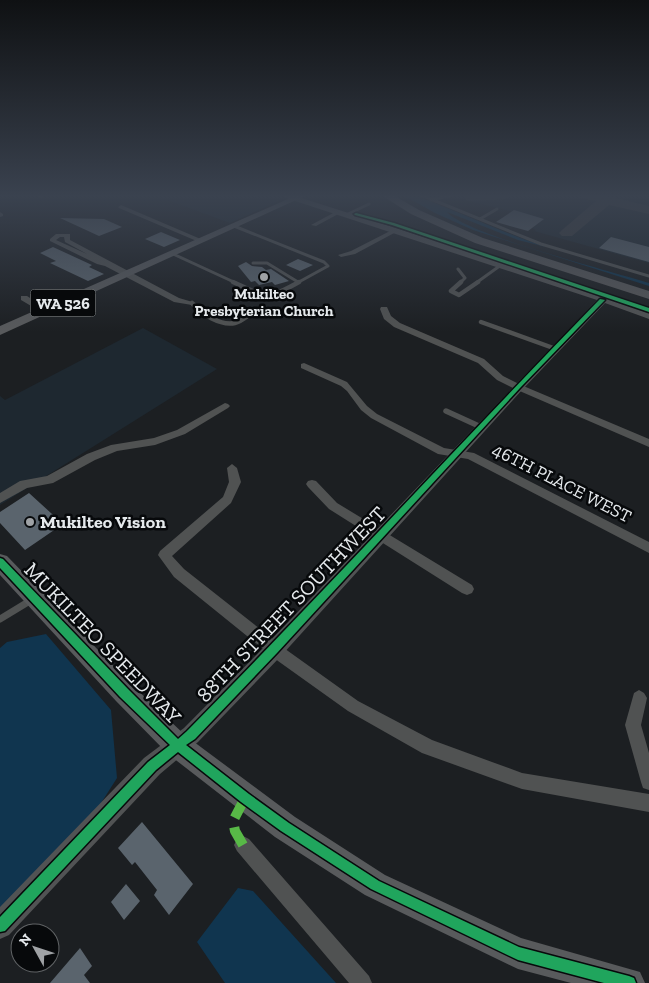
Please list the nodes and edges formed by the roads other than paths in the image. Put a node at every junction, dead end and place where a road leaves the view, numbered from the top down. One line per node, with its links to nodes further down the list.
1 (54, 241): 13 (street)
2 (67, 241): 13 (street)
3 (201, 241): 10 (main road, WA 526)
4 (271, 241): 18 (lane)
5 (377, 241): 11 (street)
6 (431, 241): 14 (street)
7 (485, 241): 20 (highway)
8 (500, 241): 19 (highway)
9 (533, 241): 17 (lane)
10 (173, 254): 16 (main road, WA 526); 18 (lane)
11 (341, 255)
12 (253, 263): 18 (lane)
13 (106, 264): 16 (street)
14 (501, 265): 15 (lane); 22 (street)
15 (458, 269)
16 (126, 275): 23 (street); 25 (main road, WA 526)
17 (649, 276)
18 (298, 282)
19 (649, 289)
20 (649, 294)
21 (24, 298): 25 (street)
22 (608, 300): 27 (street); 30 (street, 88TH STREET SOUTHWEST)
23 (192, 303): 26 (lane)
24 (384, 309): 32 (street)
25 (46, 311): 29 (main road, WA 526)
26 (249, 315)
27 (649, 316)
28 (481, 322): 30 (lane)
29 (0, 331)
30 (556, 348): 32 (street, 88TH STREET SOUTHWEST)
31 (304, 366): 37 (street, 46TH PLACE WEST)
32 (518, 387): 35 (street, 88TH STREET SOUTHWEST); 36 (street)
33 (225, 406): 40 (street)
34 (446, 410): 35 (lane)
35 (481, 427): 37 (street, 88TH STREET SOUTHWEST)
36 (649, 443)
37 (456, 454): 41 (street, 88TH STREET SOUTHWEST); 42 (street, 46TH PLACE WEST)
38 (232, 468): 47 (street)
39 (312, 484): 41 (street)
40 (0, 500)
41 (381, 536): 44 (street); 47 (street, 88TH STREET SOUTHWEST)
42 (649, 548)
43 (0, 562): 45 (main road, MUKILTEO SPEEDWAY)
44 (467, 589)
45 (34, 598): 46 (lane); 49 (main road, MUKILTEO SPEEDWAY)
46 (0, 619)
47 (274, 650): 49 (street, 88TH STREET SOUTHWEST); 51 (street)
48 (639, 698): 50 (street)
49 (178, 745): 53 (street, 88TH STREET SOUTHWEST); 55 (main road, MUKILTEO SPEEDWAY)
50 (649, 782)
51 (649, 803)
52 (243, 845): 54 (street)
53 (0, 926)
54 (362, 983)
55 (629, 983)

